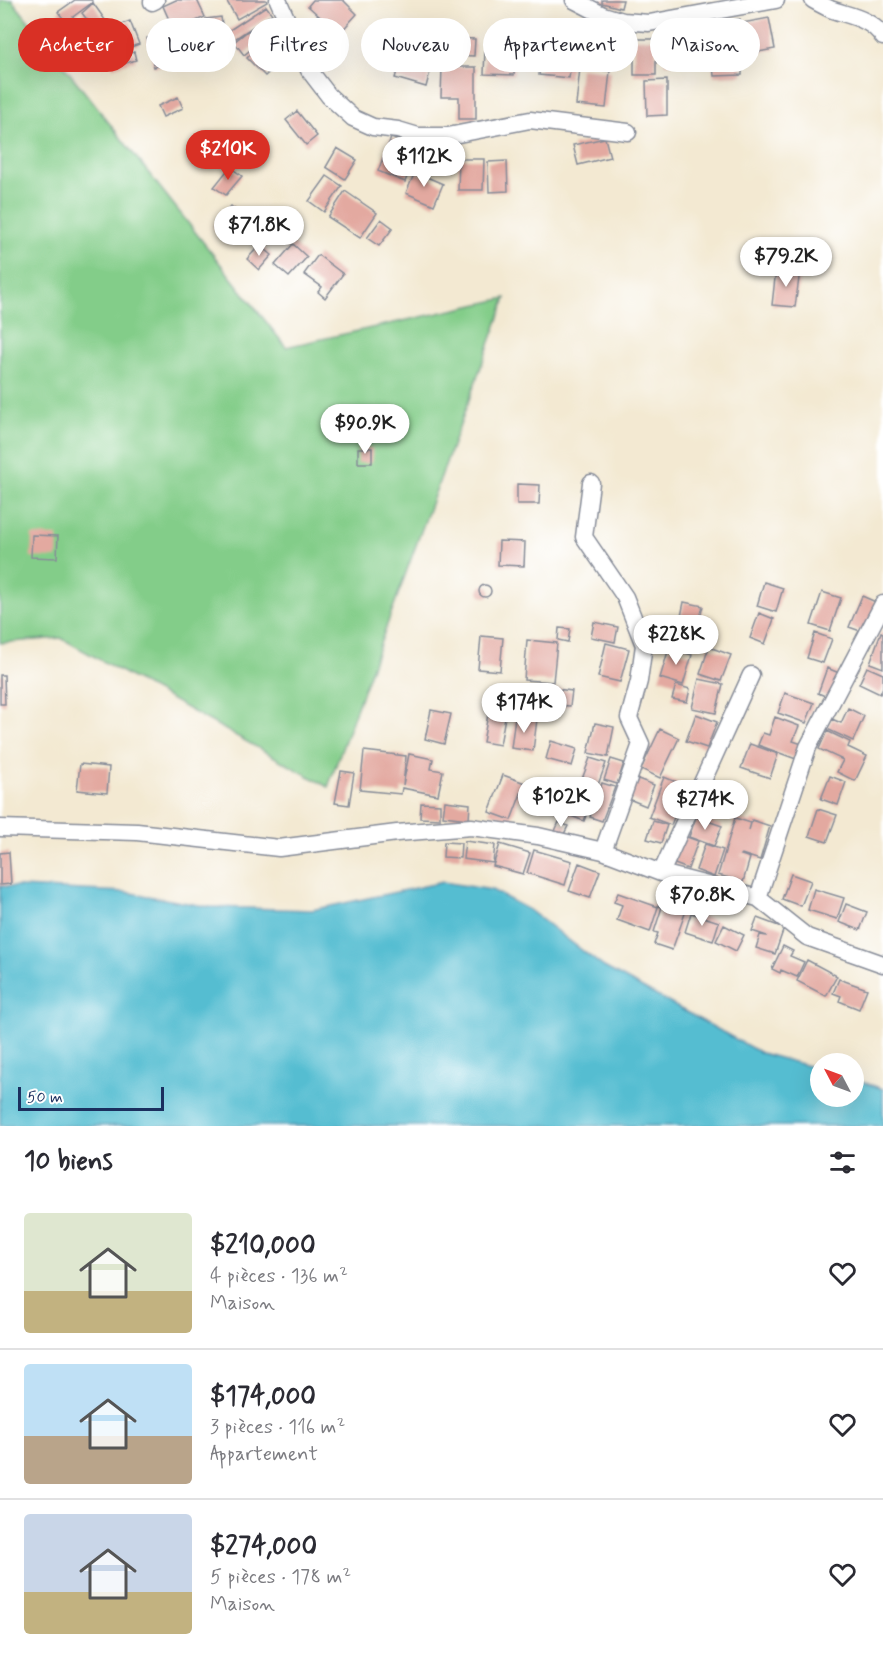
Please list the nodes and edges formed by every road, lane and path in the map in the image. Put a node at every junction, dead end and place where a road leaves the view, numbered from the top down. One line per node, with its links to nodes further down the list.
1 (278, 0): 6 (street)
2 (574, 0): 3 (street)
3 (776, 0)
4 (813, 0): 5 (street)
5 (883, 37)
6 (628, 132)
7 (591, 483): 11 (street)
8 (883, 604): 13 (street)
9 (751, 675): 12 (street)
10 (0, 828): 11 (street)
11 (603, 851): 12 (street)
12 (661, 873): 13 (street)
13 (758, 898): 14 (street)
14 (883, 964)

